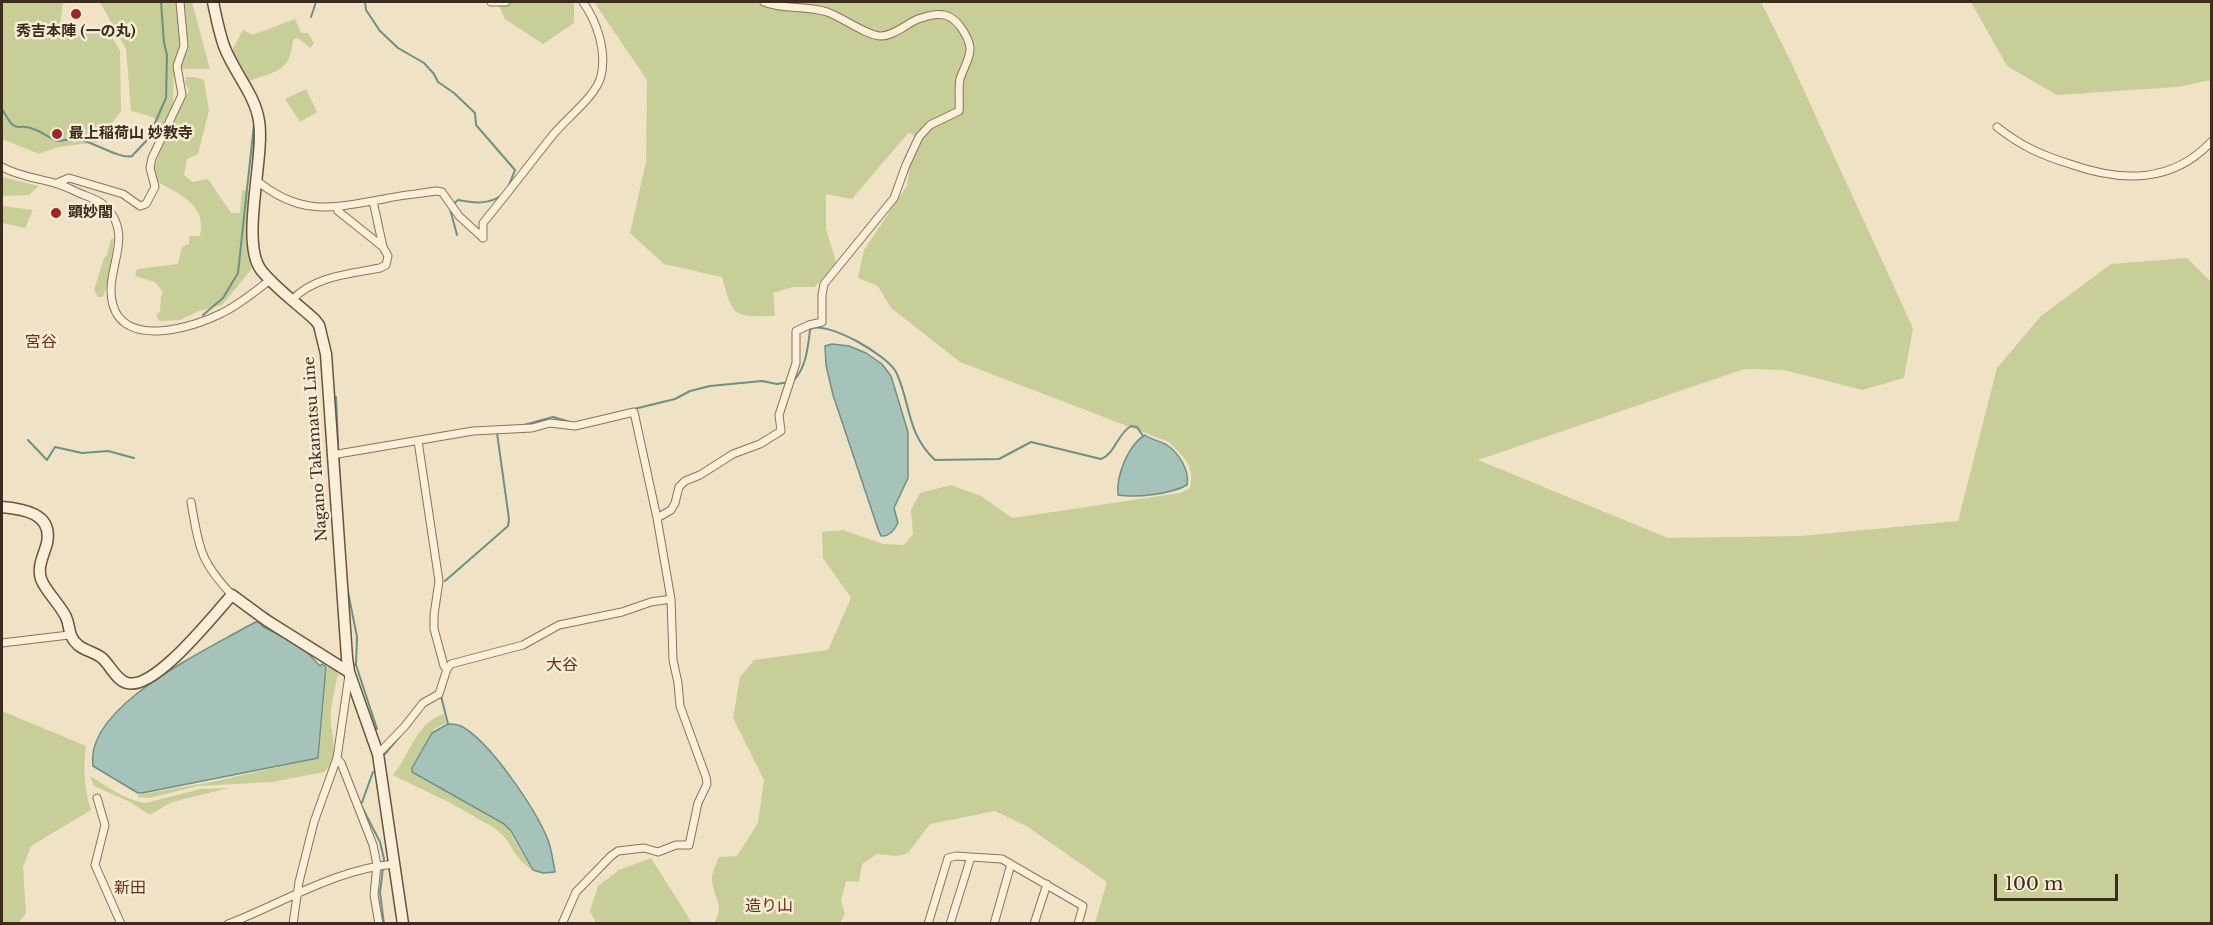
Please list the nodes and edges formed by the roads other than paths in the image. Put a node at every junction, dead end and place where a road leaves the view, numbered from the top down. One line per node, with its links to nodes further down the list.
1 (180, 2): 11 (street)
2 (213, 2): 10 (main road, Nagano Takamatsu Line)
3 (492, 2): 4 (street)
4 (506, 2)
5 (583, 2): 12 (street)
6 (764, 2): 21 (street)
7 (1997, 127): 8 (street)
8 (2211, 141)
9 (4, 170): 11 (street)
10 (256, 180): 13 (street); 15 (main road, Nagano Takamatsu Line)
11 (57, 183): 15 (street)
12 (374, 201): 13 (street); 14 (street)
13 (337, 207): 14 (street)
14 (383, 247): 16 (street)
15 (271, 279): 16 (main road, Nagano Takamatsu Line)
16 (293, 299): 18 (main road, Nagano Takamatsu Line)
17 (418, 441): 18 (street); 21 (street); 26 (street)
18 (337, 454): 27 (main road, Nagano Takamatsu Line)
19 (190, 502): 22 (street)
20 (2, 507): 24 (main road)
21 (657, 518): 23 (street)
22 (232, 595): 24 (main road); 27 (main road)
23 (671, 599): 26 (street); 41 (street)
24 (69, 635): 25 (street)
25 (2, 643)
26 (447, 669): 28 (street)
27 (349, 672): 28 (main road, Nagano Takamatsu Line); 29 (street)
28 (378, 754): 33 (main road, Nagano Takamatsu Line)
29 (337, 758): 33 (street); 35 (street)
30 (97, 798): 36 (street)
31 (971, 857): 32 (street); 42 (street); 43 (street)
32 (1011, 864): 34 (street); 44 (street)
33 (385, 865): 35 (street); 39 (street); 40 (main road, Nagano Takamatsu Line)
34 (1047, 884): 45 (street); 46 (street)
35 (297, 894): 37 (street); 38 (street)
36 (121, 924)
37 (228, 924)
38 (293, 924)
39 (379, 924)
40 (403, 924)
41 (562, 924)
42 (928, 924)
43 (950, 924)
44 (993, 924)
45 (1035, 924)
46 (1078, 924)

